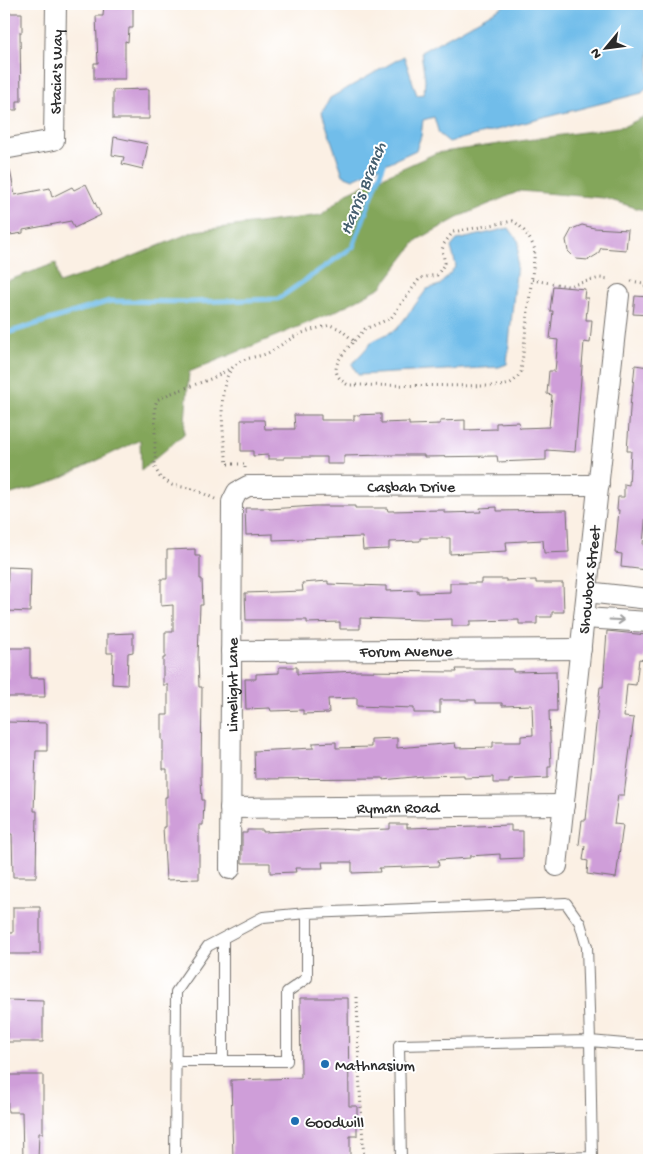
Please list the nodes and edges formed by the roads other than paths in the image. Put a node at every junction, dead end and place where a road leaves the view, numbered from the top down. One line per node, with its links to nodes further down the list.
1 (56, 4): 2 (street, Stacia's Way)
2 (4, 149)
3 (621, 285): 4 (street, Showbox Street)
4 (599, 485): 5 (street, Casbah Drive); 6 (street, Showbox Street)
5 (224, 501): 11 (street, Limelight Lane)
6 (587, 592): 7 (street); 8 (street, Showbox Street)
7 (649, 599)
8 (584, 618): 9 (street, one-way to 9); 10 (street, Showbox Street)
9 (649, 622)
10 (581, 649): 11 (street, Forum Avenue); 12 (street, Showbox Street)
11 (231, 652): 13 (street, Limelight Lane)
12 (564, 805): 13 (street, Ryman Road); 14 (street, Showbox Street)
13 (230, 808): 15 (street, Limelight Lane)
14 (557, 866)
15 (230, 869)
16 (307, 912): 17 (lane); 18 (lane); 21 (lane)
17 (223, 938): 20 (lane); 21 (lane)
18 (590, 1041): 19 (lane); 22 (lane); 24 (lane)
19 (649, 1045)
20 (174, 1061): 21 (lane); 23 (lane)
21 (223, 1061)
22 (592, 1159): 25 (lane)
23 (175, 1160)
24 (401, 1160)
25 (503, 1160)

